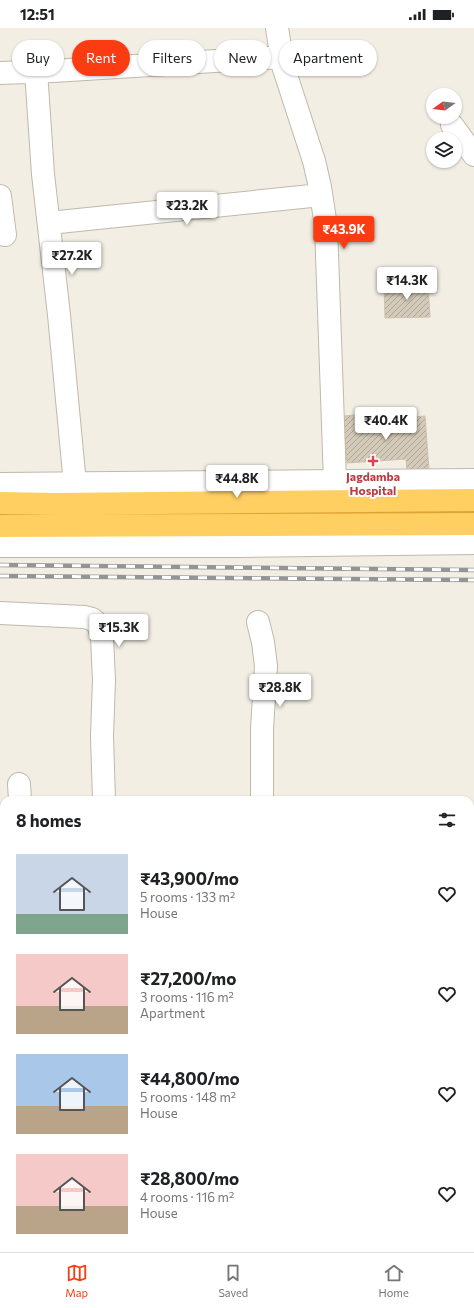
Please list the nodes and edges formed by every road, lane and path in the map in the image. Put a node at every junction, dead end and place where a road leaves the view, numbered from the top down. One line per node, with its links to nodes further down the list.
1 (277, 28): 2 (street)
2 (279, 40)
3 (279, 57): 4 (street)
4 (64, 69)
5 (12, 72): 6 (street)
6 (0, 73)
7 (36, 76): 13 (street)
8 (286, 76): 11 (street)
9 (452, 125): 10 (street)
10 (474, 155)
11 (321, 195): 13 (street); 16 (street)
12 (0, 196): 14 (street)
13 (49, 223): 18 (street)
14 (5, 235)
15 (474, 480): 16 (street)
16 (335, 481): 18 (street)
17 (0, 484): 18 (street)
18 (75, 484)
19 (474, 500): 20 (highway)
20 (0, 503)
21 (474, 524): 22 (highway)
22 (0, 526)
23 (474, 543): 24 (street)
24 (0, 546)
25 (0, 613): 27 (street)
26 (258, 622): 28 (street)
27 (104, 796)
28 (262, 796)

